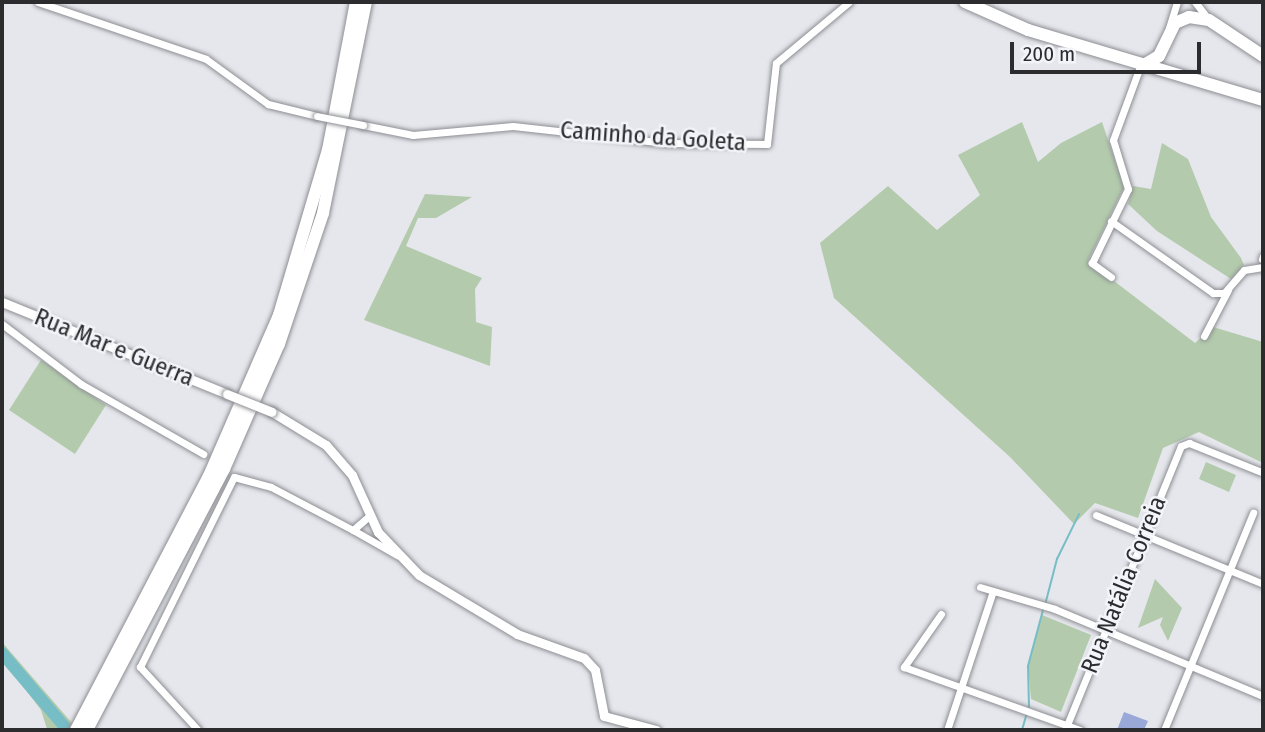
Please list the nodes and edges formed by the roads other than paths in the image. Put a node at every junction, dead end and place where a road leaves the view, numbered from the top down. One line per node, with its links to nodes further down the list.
1 (38, 2): 3 (street, Caminho da Goleta, bridge)
2 (366, 2): 41 (main road)
3 (849, 2)
4 (965, 2): 12 (main road)
5 (1177, 2): 9 (street)
6 (1195, 2): 8 (street)
7 (355, 6): 40 (main road)
8 (1209, 20): 9 (main road); 11 (main road)
9 (1169, 31): 10 (main road)
10 (1159, 56): 12 (main road); 13 (main road)
11 (1263, 56)
12 (1142, 64): 13 (main road); 15 (street)
13 (1165, 71): 14 (main road)
14 (1263, 100)
15 (1111, 221): 17 (street); 18 (street)
16 (1263, 261): 18 (street)
17 (1111, 276)
18 (1230, 288): 21 (street)
19 (2, 302): 25 (street, Rua Mar e Guerra, bridge)
20 (2, 324): 22 (street)
21 (1204, 336)
22 (202, 454)
23 (1261, 472): 28 (street, Rua Natália Correia)
24 (1253, 513): 30 (street)
25 (370, 515): 27 (street); 29 (street, Rua Mar e Guerra)
26 (1096, 515): 28 (street)
27 (353, 530): 29 (street); 42 (street)
28 (1144, 535): 30 (street); 35 (street, Rua Natália Correia)
29 (397, 555): 43 (street, Rua Mar e Guerra)
30 (1230, 570): 31 (street); 36 (street)
31 (1263, 584)
32 (979, 587): 33 (street)
33 (993, 591): 35 (street); 37 (street)
34 (941, 614): 37 (street)
35 (1105, 630): 36 (street); 39 (street, Rua Natália Correia)
36 (1191, 666): 38 (street); 46 (street)
37 (961, 687): 39 (street); 44 (street)
38 (1263, 696)
39 (1067, 725): 45 (street)
40 (76, 730)
41 (87, 730)
42 (198, 730)
43 (656, 730)
44 (947, 730)
45 (1080, 730)
46 (1164, 730)

